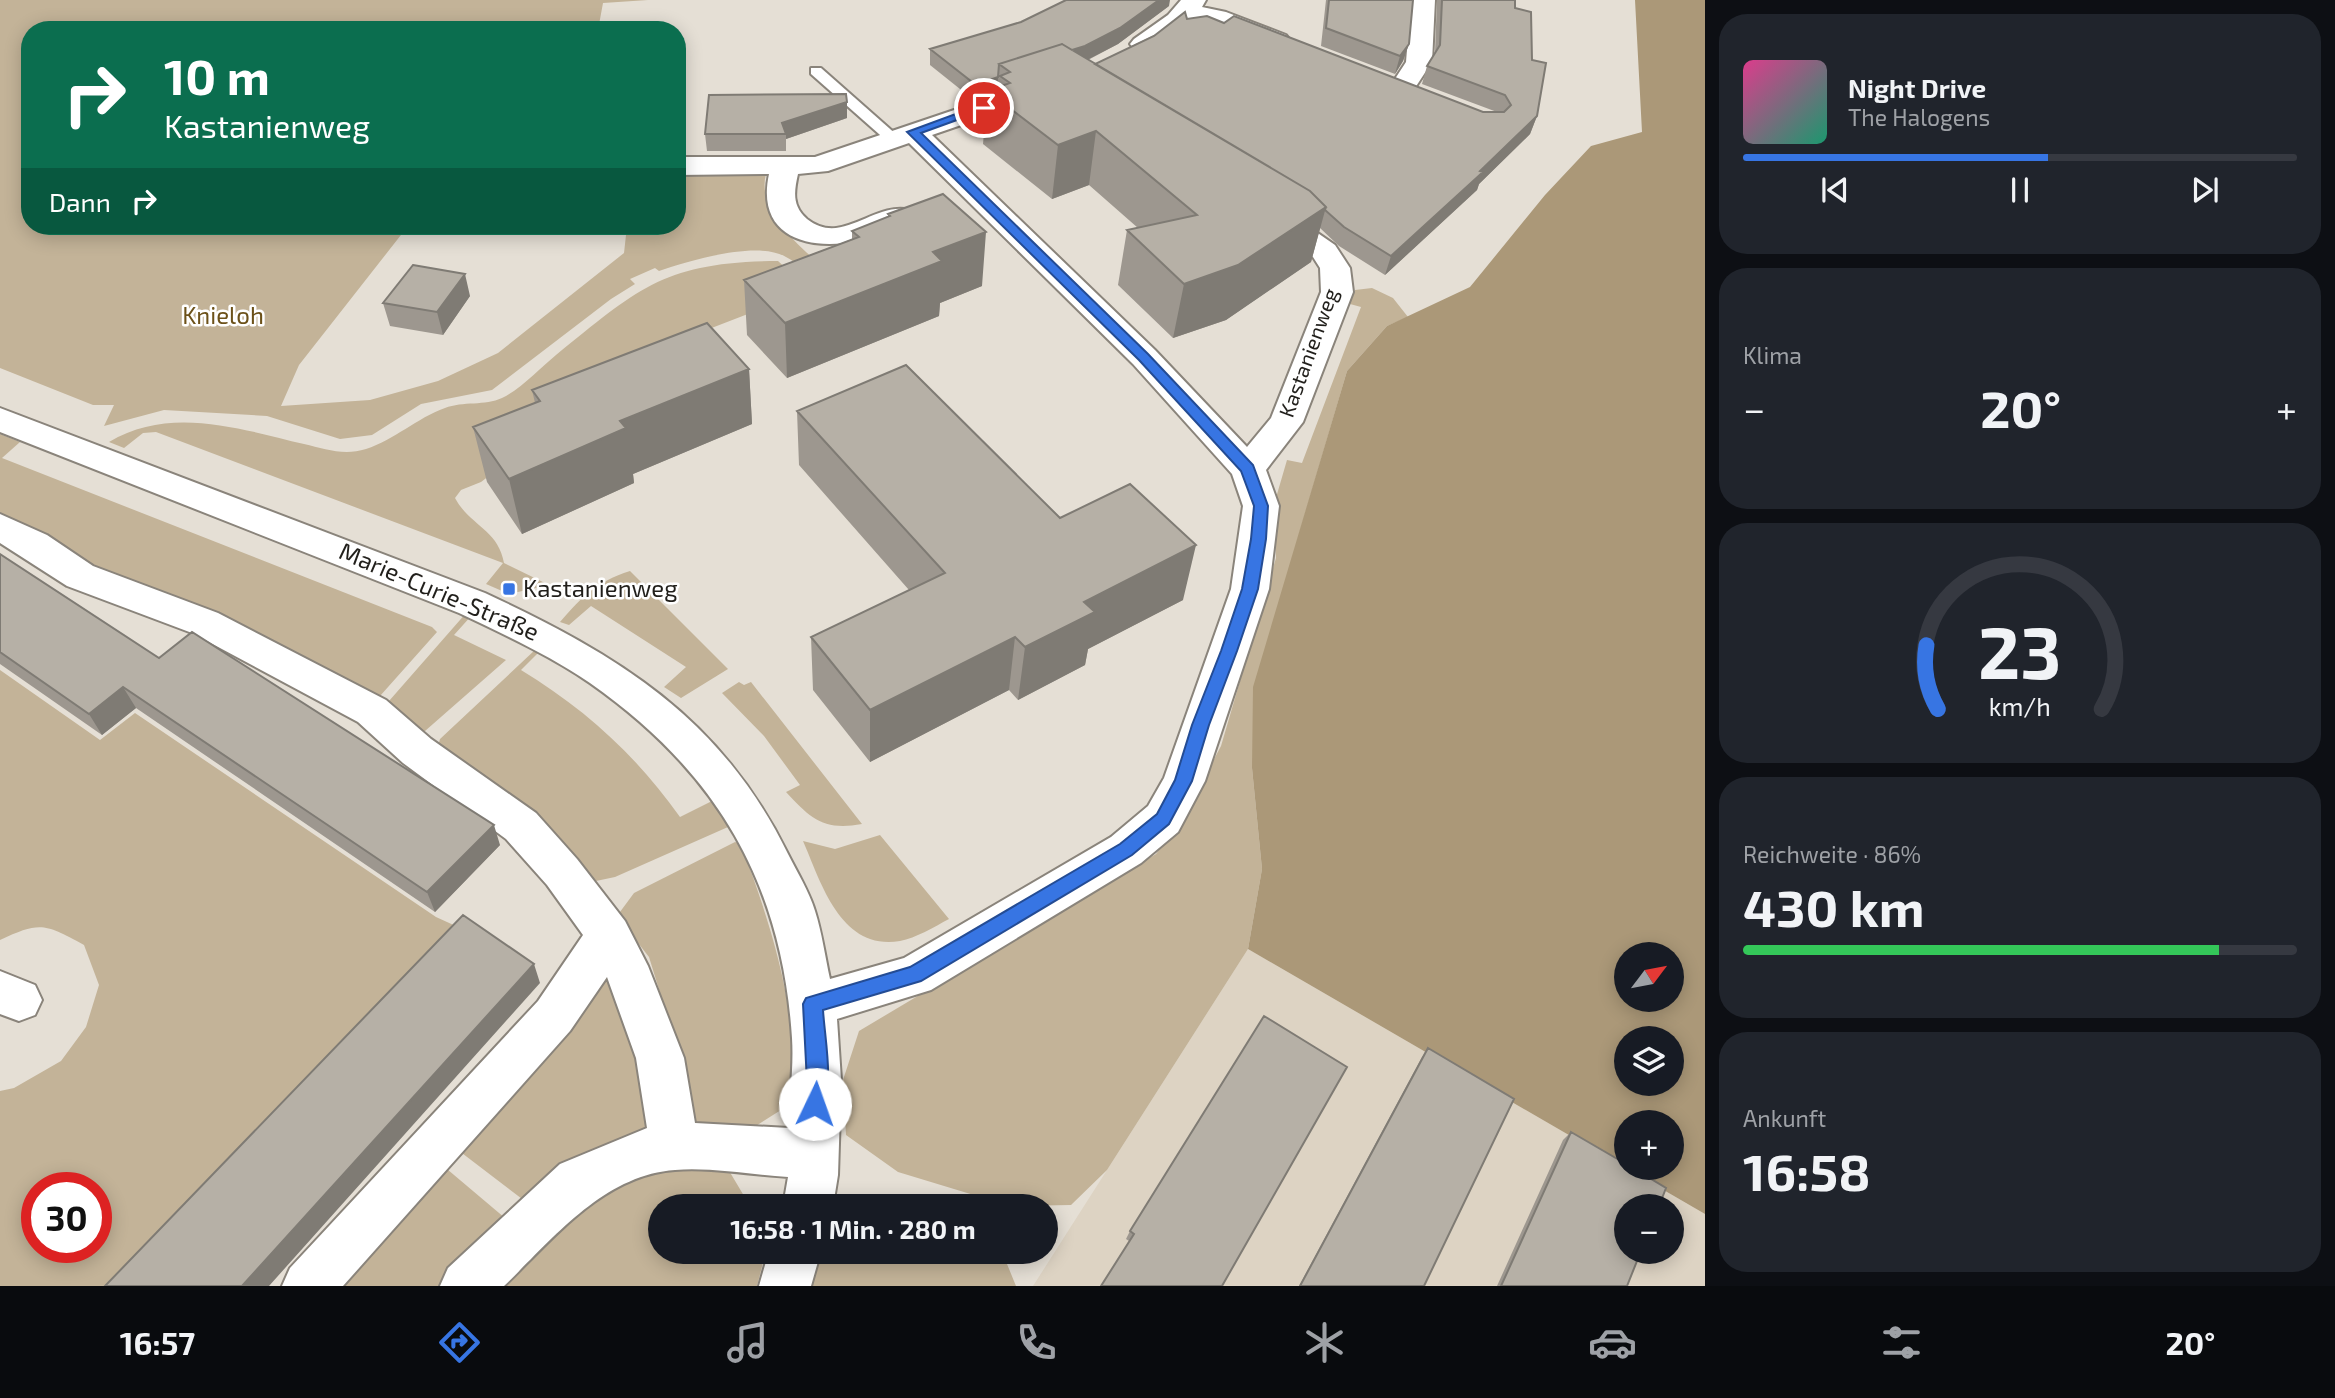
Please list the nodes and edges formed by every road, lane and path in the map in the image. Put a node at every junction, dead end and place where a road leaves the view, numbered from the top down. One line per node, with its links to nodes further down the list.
1 (1423, 0): 8 (street)
2 (1190, 6): 3 (street); 4 (street)
3 (1304, 50)
4 (1125, 55)
5 (816, 71): 10 (lane)
6 (1378, 79): 8 (street)
7 (1061, 87): 10 (street)
8 (1402, 88): 9 (street)
9 (1427, 97)
10 (903, 136): 12 (street); 13 (street)
11 (686, 166): 12 (street)
12 (785, 166): 13 (street)
13 (947, 198): 16 (street)
14 (1251, 202): 16 (street, Kastanienweg)
15 (0, 419): 19 (street, Marie-Curie-Straße)
16 (1248, 469): 19 (street)
17 (0, 527): 18 (street)
18 (609, 935): 20 (street); 23 (street)
19 (813, 1004): 21 (street, Marie-Curie-Straße)
20 (674, 1146): 21 (street); 24 (street)
21 (812, 1180)
22 (791, 1264): 25 (street)
23 (308, 1286)
24 (466, 1286)
25 (785, 1286)

